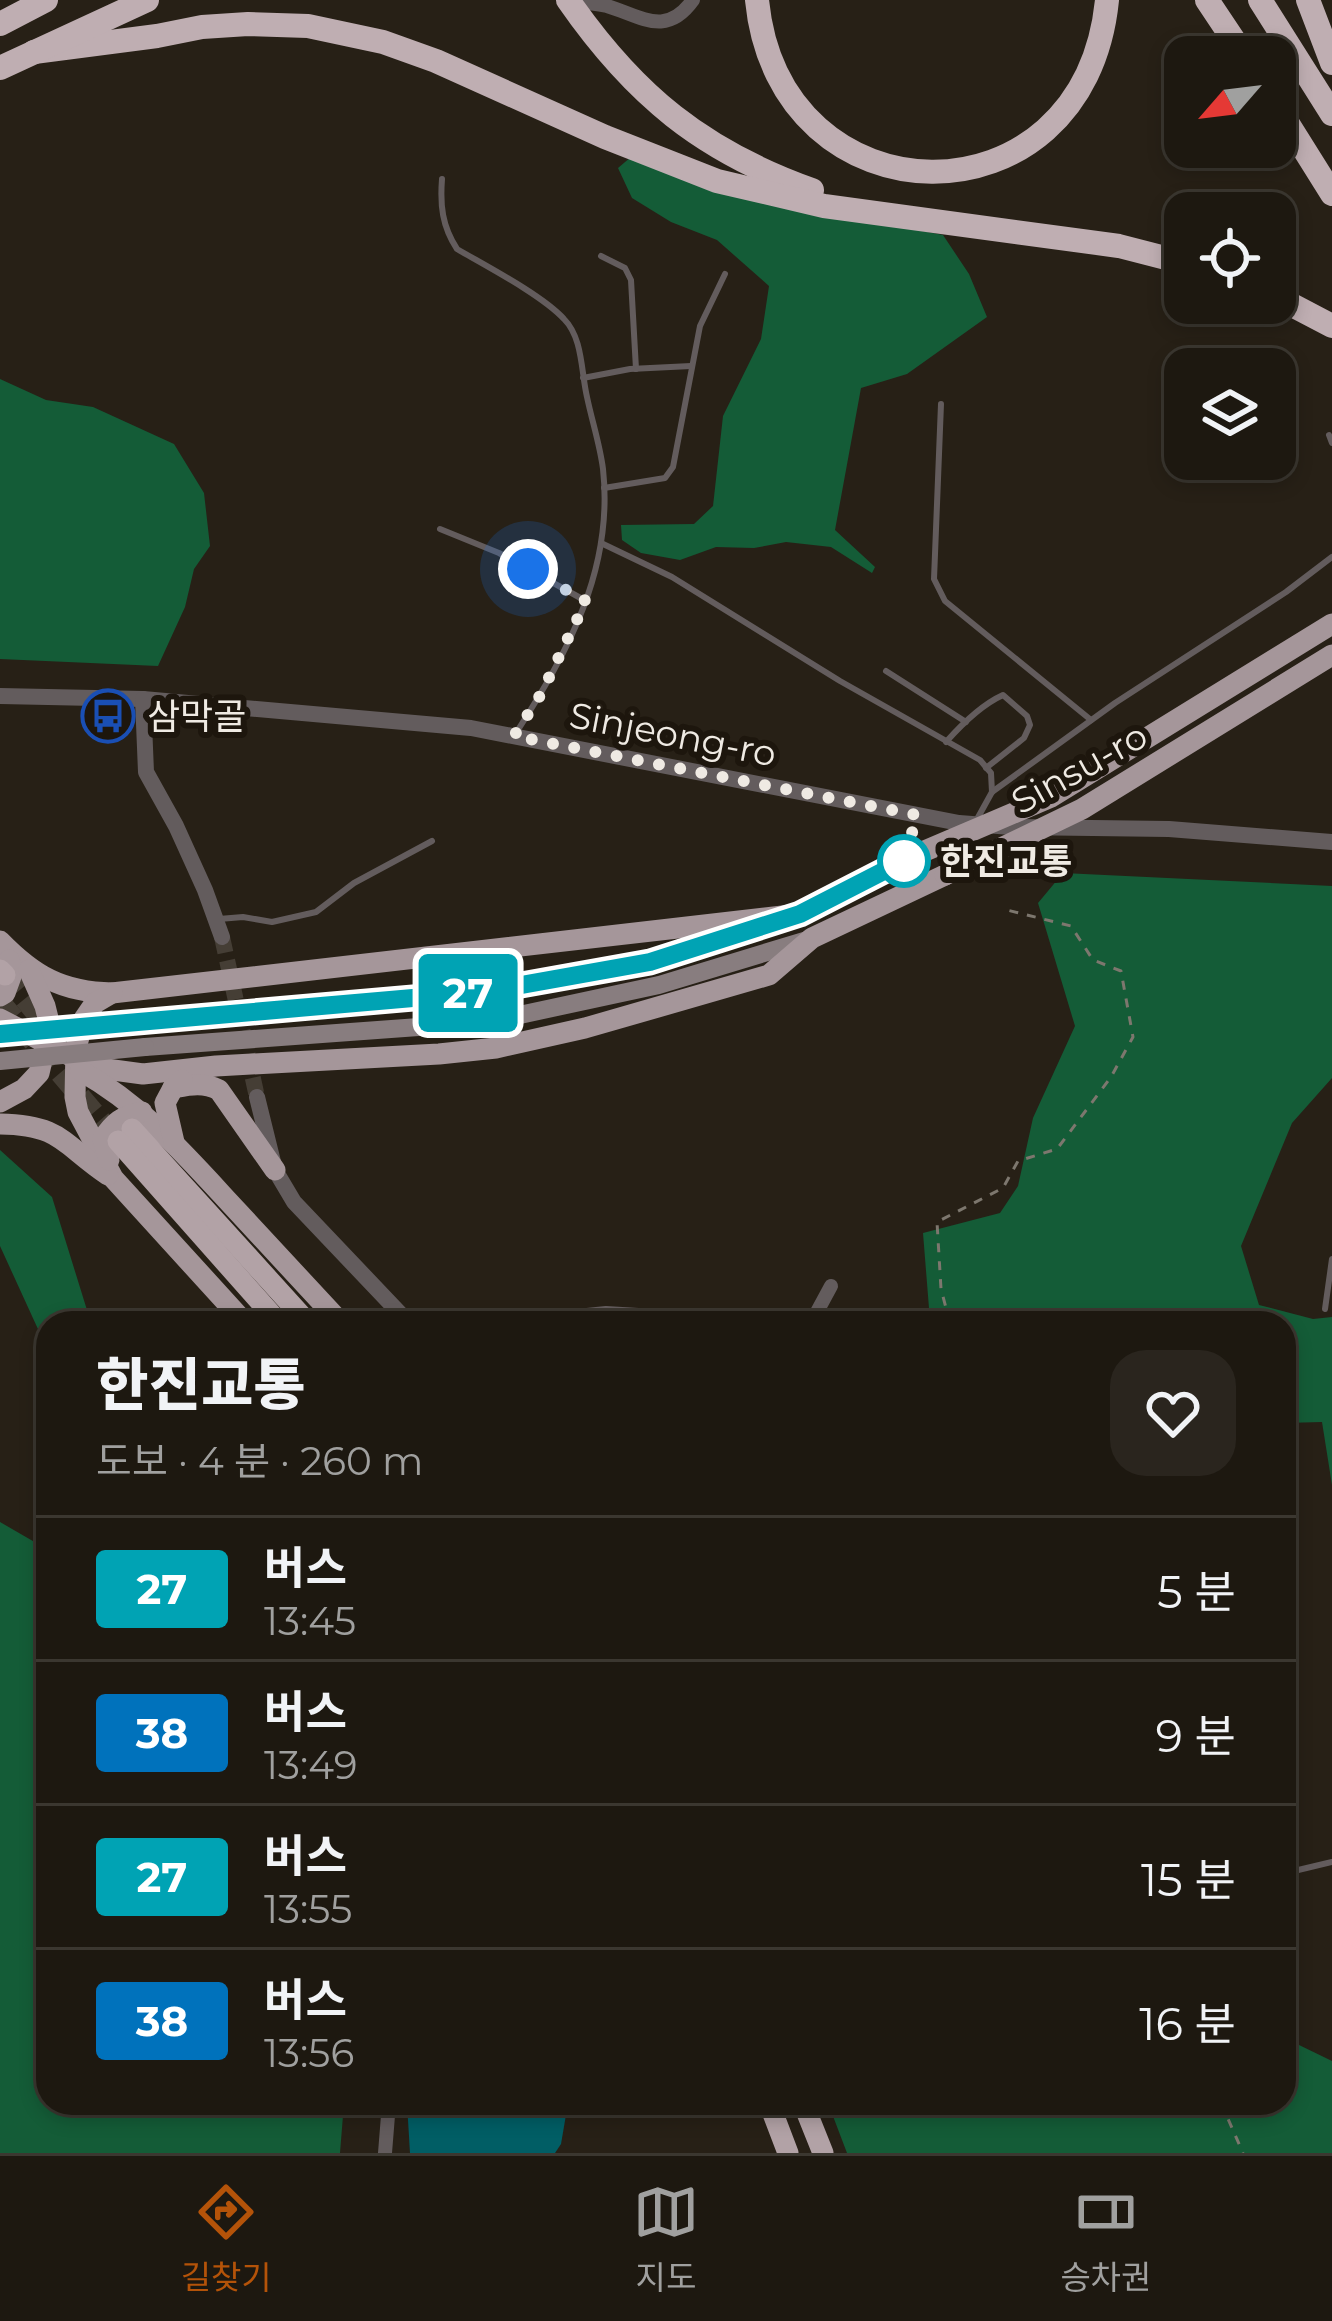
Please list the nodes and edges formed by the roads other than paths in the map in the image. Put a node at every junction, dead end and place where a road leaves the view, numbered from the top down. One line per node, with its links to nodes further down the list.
1 (46, 0): 10 (highway)
2 (147, 0): 12 (highway)
3 (568, 0): 4 (street); 19 (highway)
4 (693, 0)
5 (757, 0): 6 (highway)
6 (1107, 0)
7 (1208, 0): 11 (highway)
8 (1260, 0): 15 (highway)
9 (1308, 0): 13 (highway)
10 (0, 24)
11 (1231, 36)
12 (34, 52): 14 (highway); 19 (highway)
13 (1332, 63)
14 (0, 68)
15 (1332, 114)
16 (1296, 137): 18 (highway)
17 (442, 179): 27 (lane)
18 (1332, 194)
19 (900, 215): 21 (highway)
20 (601, 256): 26 (lane)
21 (1164, 257)
22 (725, 274): 25 (lane)
23 (1296, 307): 24 (highway)
24 (1332, 326)
25 (691, 366): 26 (lane); 29 (lane)
26 (636, 369): 27 (lane)
27 (583, 378): 29 (lane)
28 (941, 404): 39 (lane)
29 (604, 488): 31 (lane)
30 (440, 530): 33 (lane)
31 (602, 543): 33 (lane); 42 (lane)
32 (1332, 557): 39 (lane)
33 (586, 601): 41 (lane)
34 (1332, 624): 48 (main road, bridge)
35 (1332, 655): 50 (main road, Sinsu-ro, bridge)
36 (886, 671): 40 (lane)
37 (0, 696): 38 (street, Sinjeong-ro)
38 (143, 700): 41 (street, Sinjeong-ro); 49 (street)
39 (1091, 720): 44 (lane)
40 (966, 722): 42 (lane); 43 (lane)
41 (514, 736): 45 (street, Sinjeong-ro)
42 (946, 742): 43 (lane)
43 (986, 768): 44 (lane)
44 (992, 792): 45 (lane)
45 (974, 824): 47 (street, Sinjeong-ro)
46 (432, 842): 49 (lane)
47 (1332, 842)
48 (800, 914): 54 (main road); 56 (main road, bridge)
49 (219, 928)
50 (812, 938): 58 (main road, Sinsu-ro, bridge); 60 (main road)
51 (1, 942): 52 (main road); 53 (main road)
52 (29, 970): 54 (main road); 57 (main road)
53 (2, 980)
54 (112, 993): 59 (main road)
55 (0, 1019): 57 (main road)
56 (0, 1033): 57 (main road)
57 (44, 1048): 59 (main road); 63 (main road)
58 (0, 1061)
59 (76, 1064): 60 (main road); 65 (main road); 68 (main road)
60 (216, 1066): 61 (main road)
61 (173, 1088): 66 (main road); 67 (main road)
62 (257, 1097): 67 (street)
63 (0, 1102)
64 (0, 1124): 68 (main road)
65 (131, 1127): 66 (main road); 68 (main road); 73 (highway); 74 (highway)
66 (174, 1142): 75 (main road)
67 (275, 1170): 76 (street)
68 (113, 1178): 72 (main road)
69 (1332, 1258): 71 (lane)
70 (831, 1286): 77 (street)
71 (1324, 1309)
72 (233, 1311)
73 (270, 1311)
74 (297, 1311)
75 (330, 1311)
76 (398, 1311)
77 (817, 1311)
78 (1332, 1862): 79 (lane)
79 (1296, 1871)
80 (388, 2115): 83 (street)
81 (774, 2115): 84 (highway)
82 (808, 2115): 85 (highway)
83 (386, 2153)
84 (788, 2153)
85 (823, 2153)

